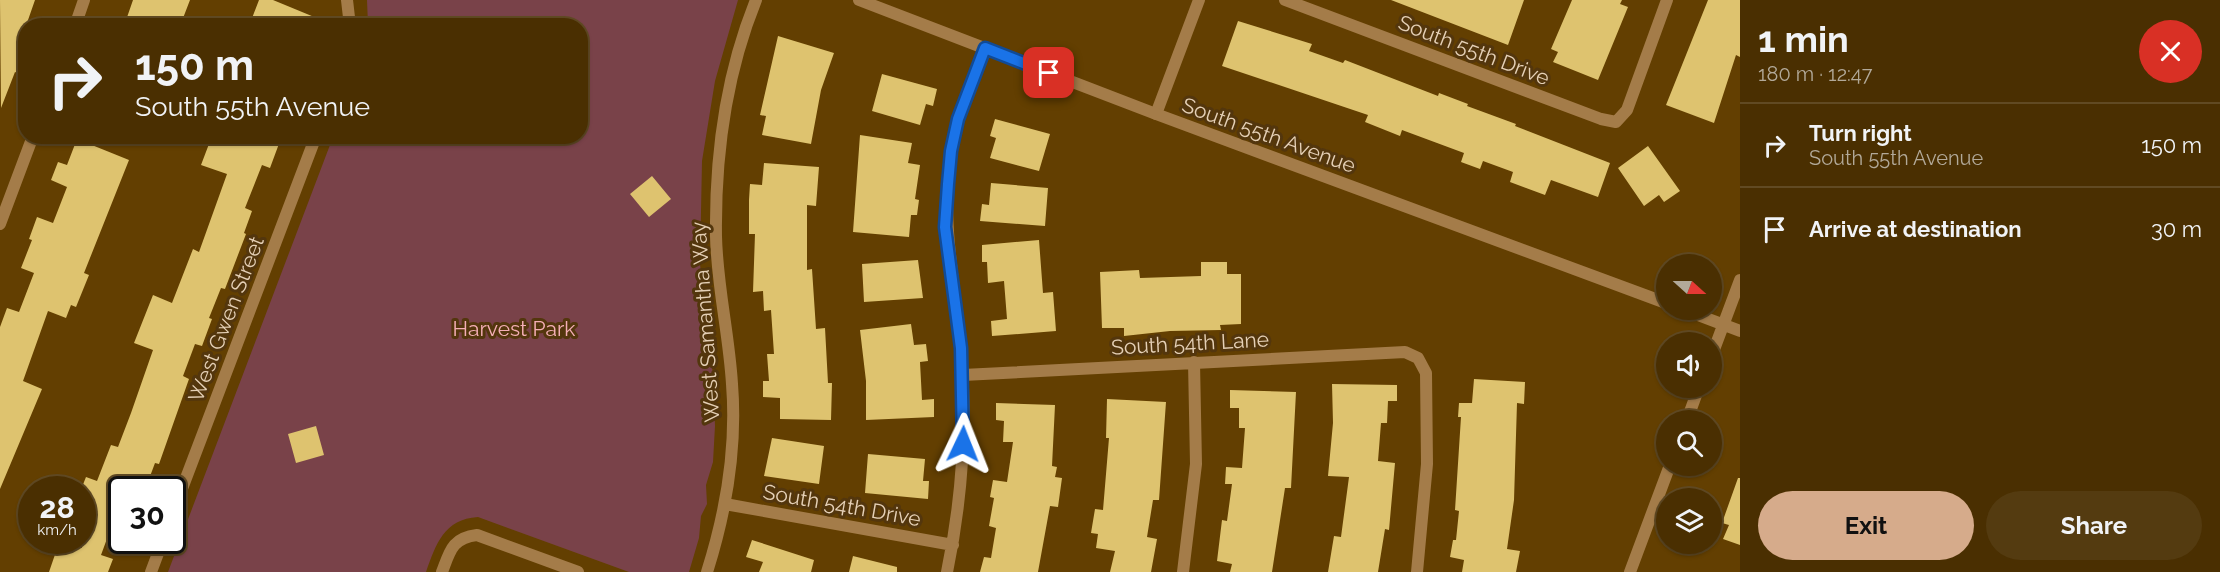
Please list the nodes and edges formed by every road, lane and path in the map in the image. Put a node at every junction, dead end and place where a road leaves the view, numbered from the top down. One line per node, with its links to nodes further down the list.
1 (84, 0): 8 (street)
2 (347, 0): 9 (street)
3 (756, 0): 25 (street, West Samantha Way)
4 (859, 0): 10 (street, South 55th Avenue)
5 (1199, 0): 11 (street)
6 (1285, 0): 7 (street, South 55th Drive)
7 (1667, 0)
8 (78, 18)
9 (349, 18)
10 (985, 48): 11 (street, South 55th Avenue); 22 (street)
11 (1156, 114): 16 (street, South 55th Avenue)
12 (30, 144): 14 (street)
13 (313, 144): 24 (street, West Gwen Street)
14 (0, 224)
15 (1740, 280): 18 (street)
16 (1656, 299)
17 (1710, 320): 18 (street)
18 (1723, 325): 19 (street); 20 (street)
19 (1740, 331)
20 (1720, 332)
21 (1194, 363): 22 (street, South 54th Lane); 33 (street); 34 (street, South 54th Lane)
22 (963, 375): 26 (street)
23 (1666, 476): 35 (street)
24 (186, 478)
25 (725, 504): 26 (street, South 54th Drive); 31 (street, West Samantha Way)
26 (953, 545): 32 (street)
27 (158, 554): 28 (street)
28 (151, 572)
29 (442, 572): 30 (street)
30 (578, 572)
31 (707, 572)
32 (947, 572)
33 (1183, 572)
34 (1417, 572)
35 (1630, 572)

